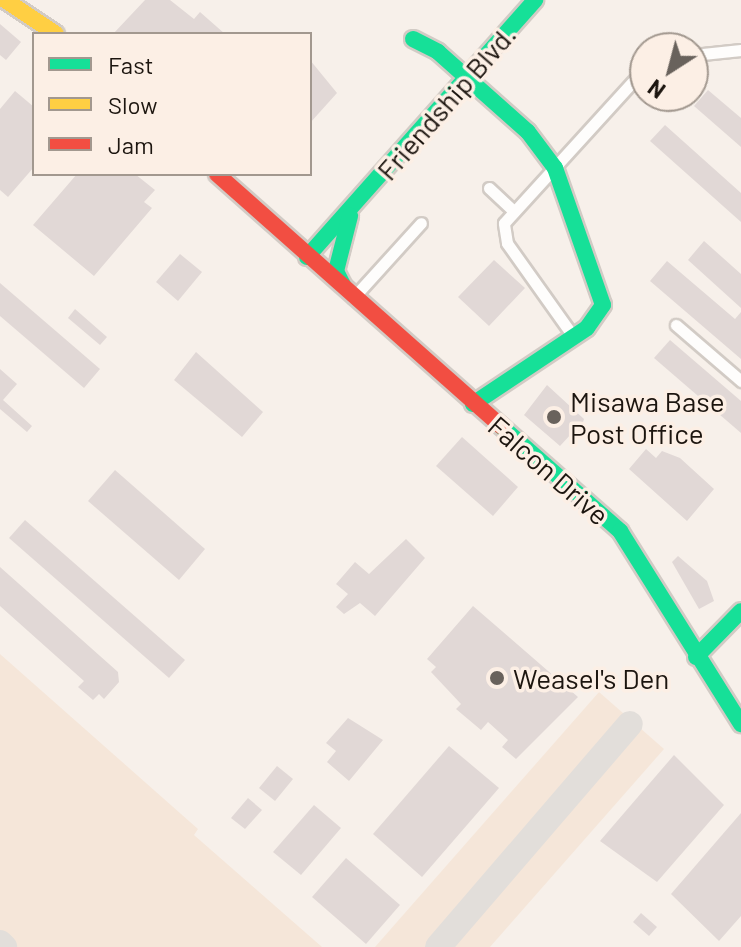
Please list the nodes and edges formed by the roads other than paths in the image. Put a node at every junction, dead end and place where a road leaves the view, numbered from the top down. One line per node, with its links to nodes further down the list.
1 (5, 0): 3 (street)
2 (535, 0): 7 (street, Friendship Blvd.)
3 (53, 32)
4 (413, 39): 7 (street)
5 (741, 50): 6 (street)
6 (709, 53)
7 (466, 76): 9 (street); 12 (street, Friendship Blvd.)
8 (629, 85): 9 (street)
9 (555, 168): 13 (street); 20 (street)
10 (219, 176): 15 (street)
11 (489, 188): 13 (street)
12 (356, 204): 16 (street, Friendship Blvd.); 18 (street, Friendship Blvd.)
13 (514, 211): 20 (street)
14 (421, 223): 18 (street)
15 (274, 226): 16 (street); 17 (street, Falcon Drive)
16 (328, 234): 17 (street, Friendship Blvd.)
17 (307, 257): 18 (street, Falcon Drive)
18 (350, 295): 22 (street, Falcon Drive)
19 (676, 325): 21 (street)
20 (573, 336): 22 (street)
21 (741, 381)
22 (473, 404): 24 (street, Falcon Drive)
23 (741, 611): 24 (street)
24 (696, 657): 25 (street, Falcon Drive)
25 (741, 724)

